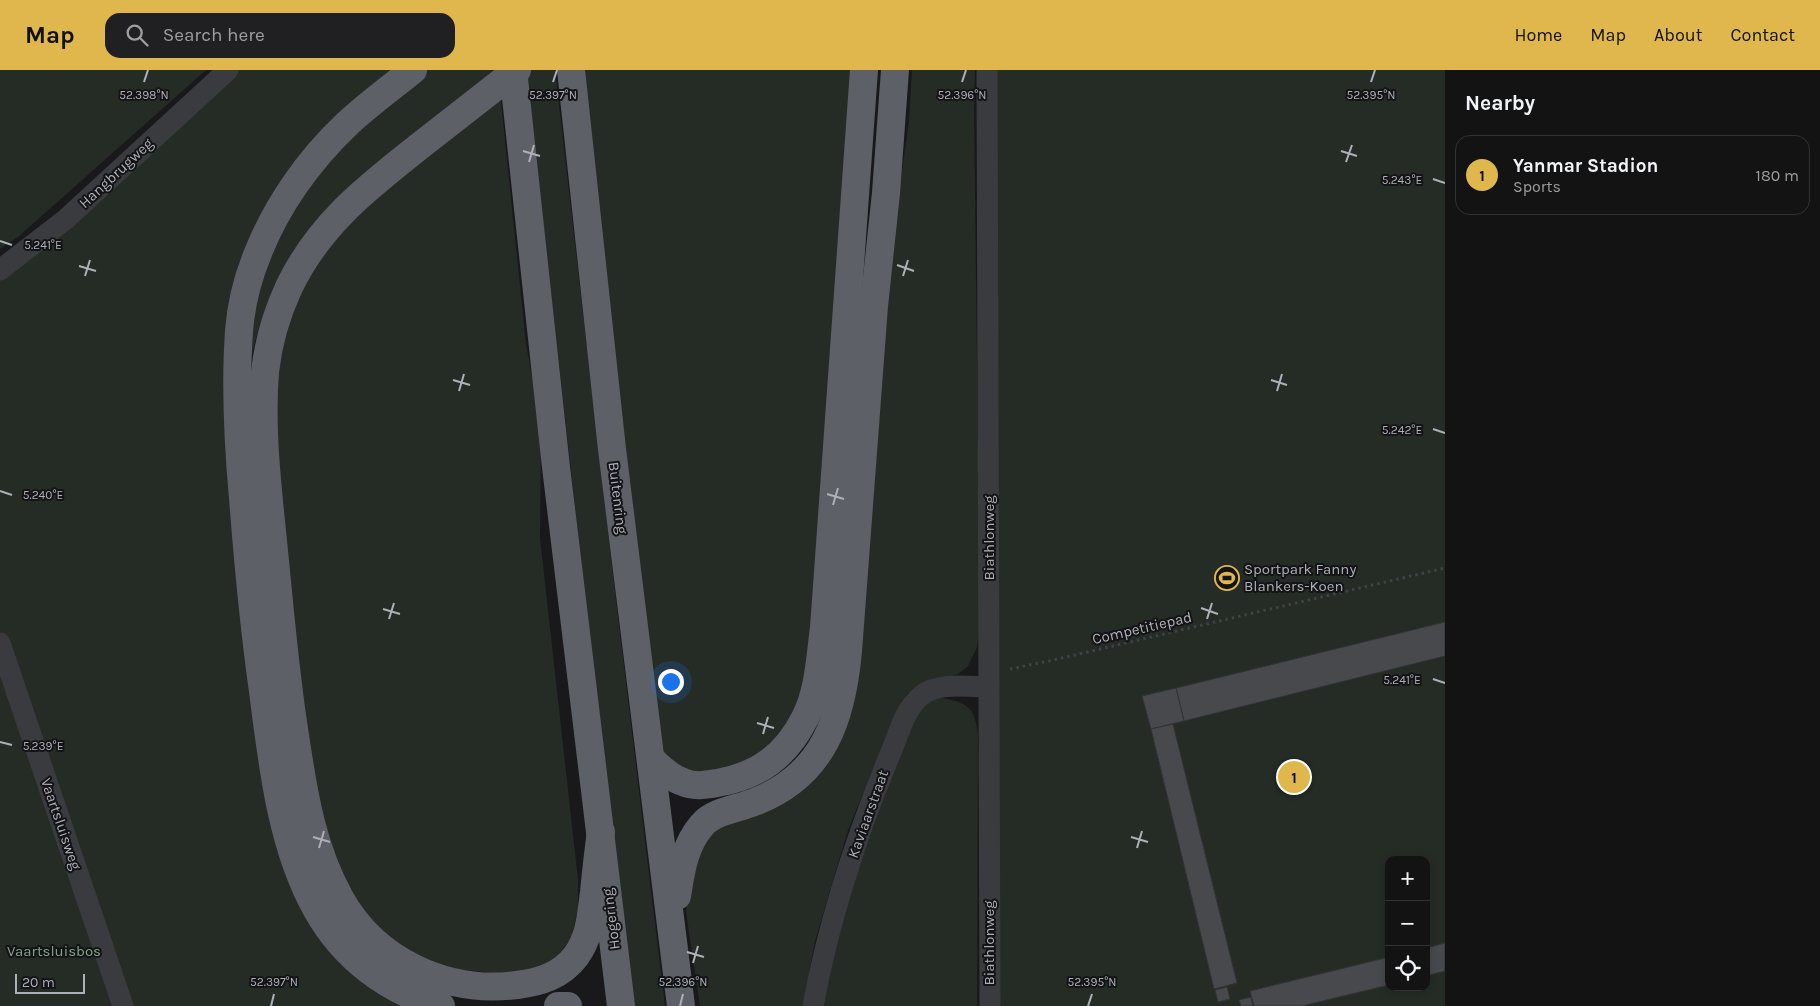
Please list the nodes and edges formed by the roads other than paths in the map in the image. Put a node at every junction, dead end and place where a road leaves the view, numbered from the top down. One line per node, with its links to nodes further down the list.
1 (228, 70): 9 (street, Hangbrugweg)
2 (413, 70): 16 (highway)
3 (513, 70): 13 (highway)
4 (517, 70): 13 (highway)
5 (864, 70): 12 (highway)
6 (895, 70): 14 (highway)
7 (987, 70): 11 (street, Biathlonweg)
8 (572, 79): 12 (highway, Buitenring)
9 (0, 270)
10 (0, 643): 15 (street, Vaartsluisweg)
11 (989, 678): 21 (street, Kaviaarstraat); 22 (street, Biathlonweg)
12 (652, 760): 14 (highway, Buitenring)
13 (601, 832): 19 (highway, Hogering)
14 (672, 925): 20 (highway)
15 (123, 1006)
16 (441, 1006)
17 (558, 1006): 18 (highway)
18 (568, 1006)
19 (621, 1006)
20 (682, 1006)
21 (813, 1006)
22 (990, 1006)

